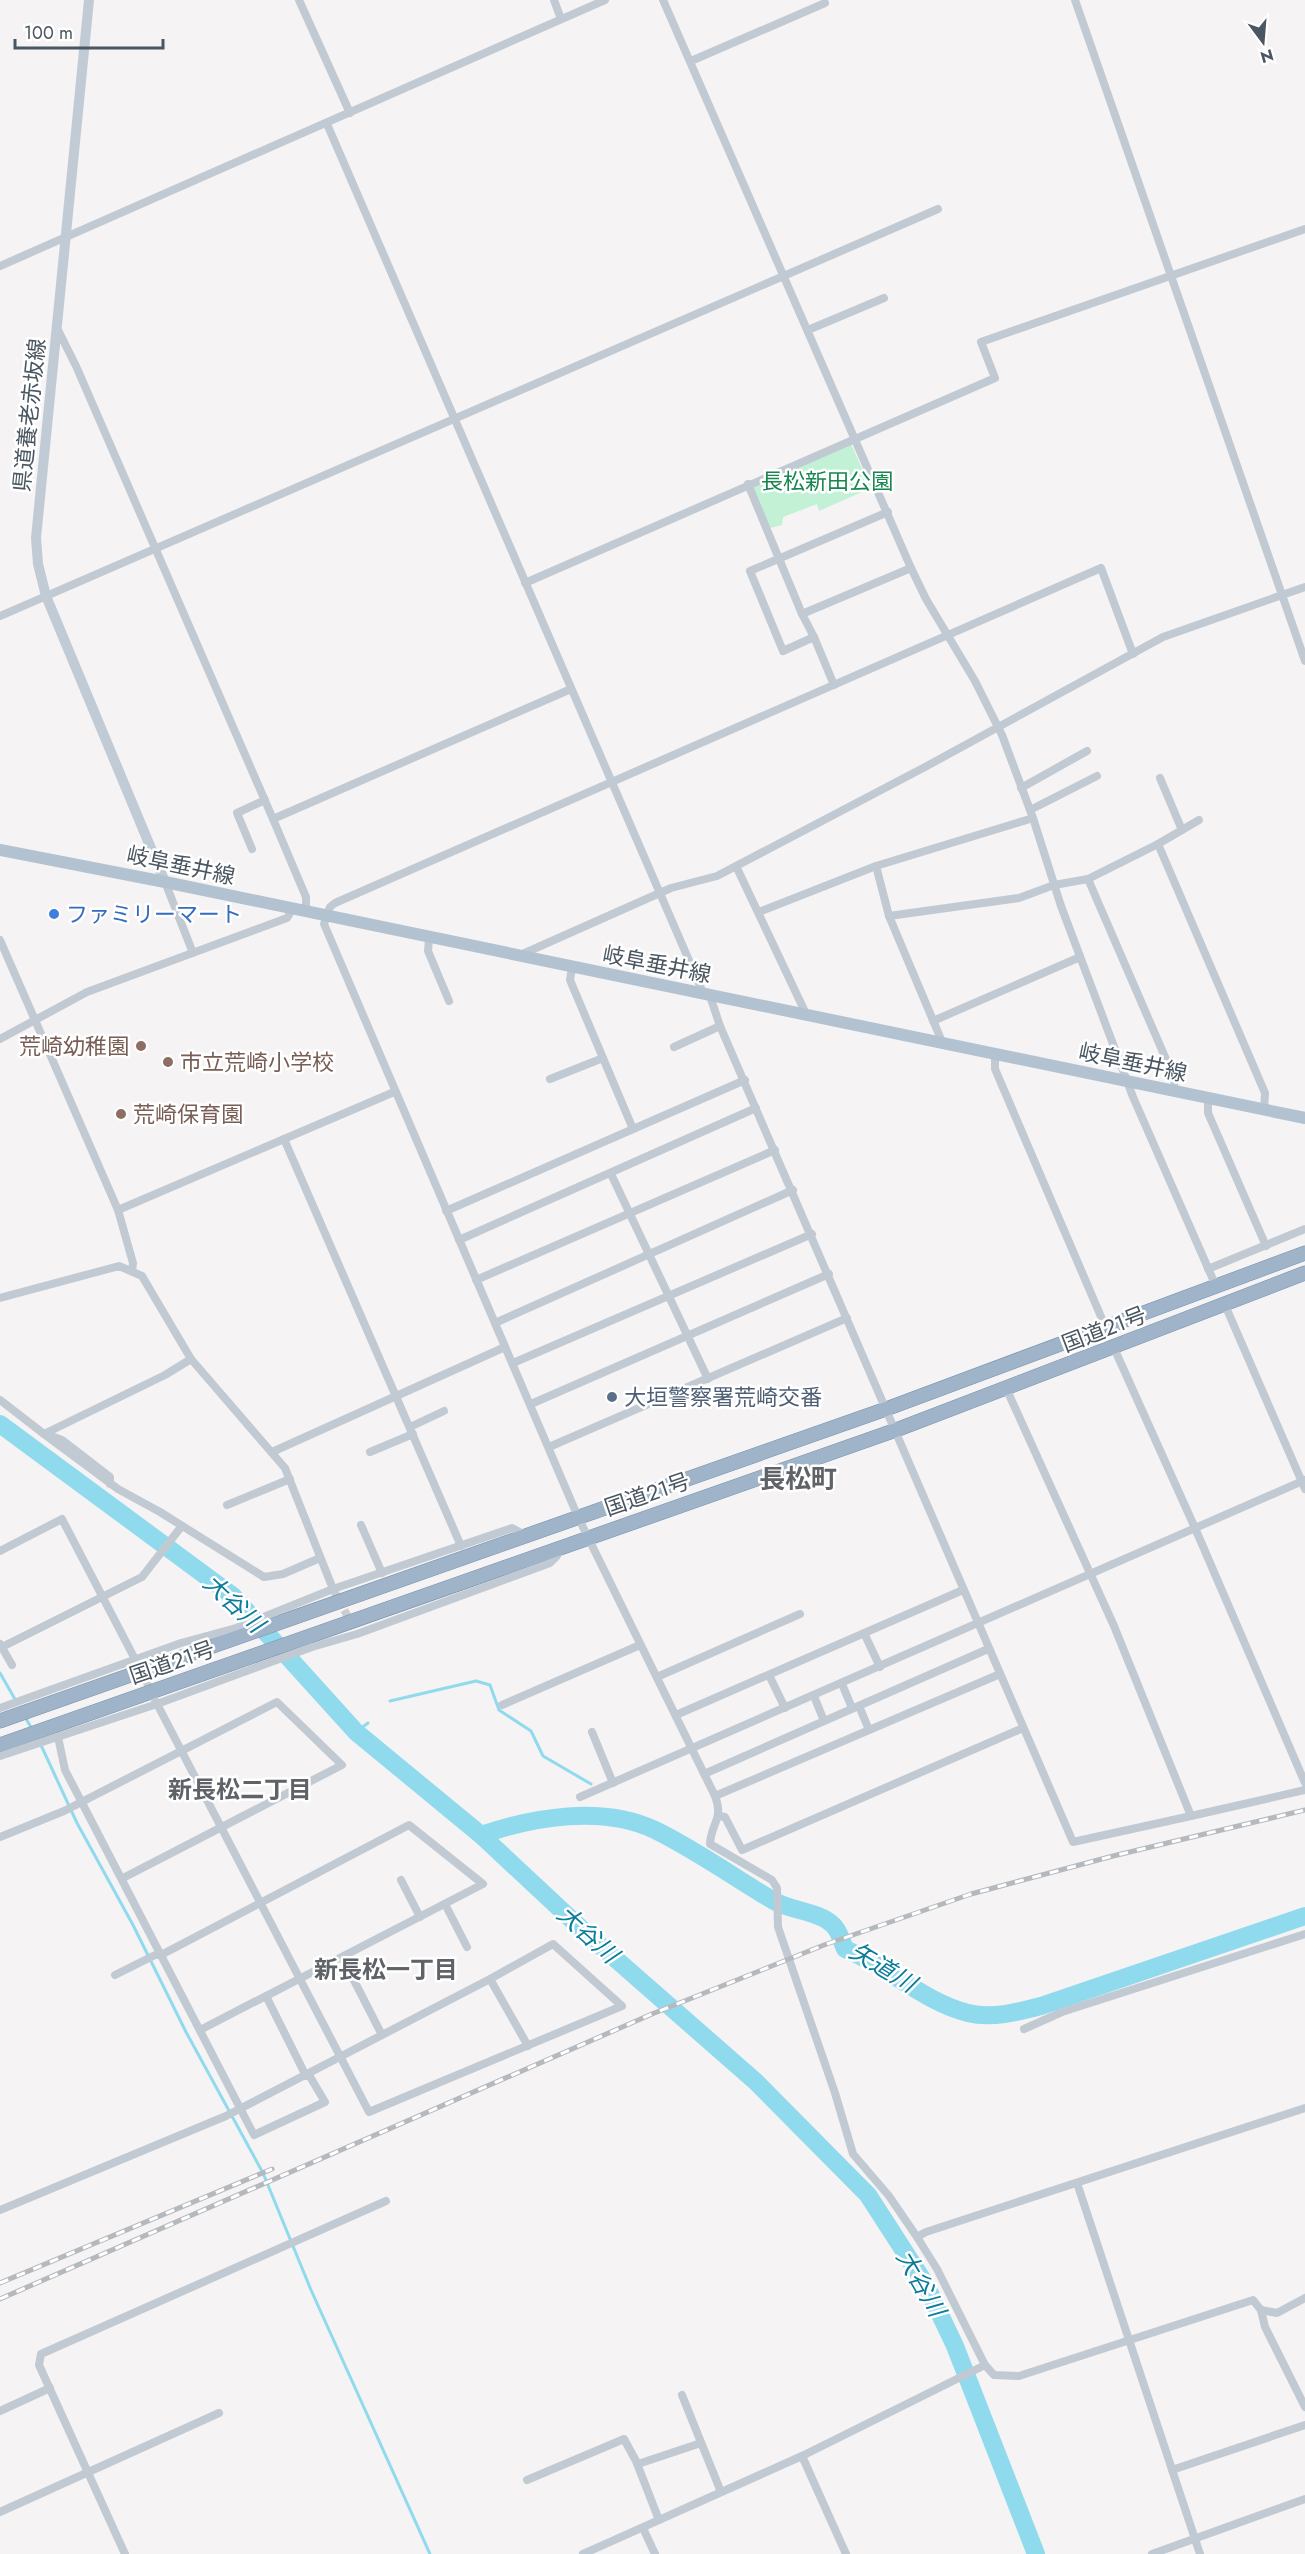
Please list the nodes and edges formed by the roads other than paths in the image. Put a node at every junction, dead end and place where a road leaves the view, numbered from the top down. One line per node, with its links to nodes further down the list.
1 (89, 0): 14 (main road, 県道養老赤坂線)
2 (299, 0): 10 (street)
3 (554, 0): 8 (street)
4 (605, 0): 8 (street)
5 (663, 0): 9 (street)
6 (1075, 0): 17 (street)
7 (825, 3): 9 (street)
8 (561, 20): 10 (street)
9 (691, 61): 16 (street)
10 (350, 113): 11 (street)
11 (327, 124): 14 (street); 21 (street)
12 (938, 209): 16 (street)
13 (1305, 229): 17 (street)
14 (66, 236): 15 (street); 19 (main road, 県道養老赤坂線)
15 (0, 266)
16 (784, 274): 20 (street); 21 (street)
17 (1172, 276): 22 (street); 30 (street)
18 (884, 298): 20 (street)
19 (57, 328): 25 (street); 31 (main road, 県道養老赤坂線)
20 (808, 330): 22 (street)
21 (453, 420): 25 (street); 28 (street)
22 (855, 437): 23 (street); 24 (street)
23 (748, 484): 26 (street); 28 (street)
24 (888, 512): 26 (street); 27 (street)
25 (156, 547): 31 (street); 46 (street)
26 (779, 558): 32 (street); 35 (street)
27 (911, 568): 32 (street); 34 (street)
28 (525, 583): 39 (street)
29 (1305, 587): 30 (street)
30 (1282, 595): 36 (street); 37 (street)
31 (46, 596): 33 (street); 57 (main road, 県道養老赤坂線)
32 (802, 614): 35 (street)
33 (0, 616)
34 (948, 636): 36 (street); 38 (street); 40 (street)
35 (814, 637): 38 (street)
36 (1133, 654): 40 (street)
37 (1305, 661)
38 (834, 686): 44 (street)
39 (571, 689): 44 (street); 48 (street)
40 (997, 728): 45 (street); 54 (street)
41 (1087, 751): 45 (street)
42 (1097, 776): 47 (street)
43 (1160, 778): 50 (street)
44 (611, 783): 59 (street); 64 (street)
45 (1021, 788): 47 (street)
46 (265, 801): 48 (street); 52 (street)
47 (1032, 814): 55 (street); 58 (street)
48 (273, 819): 61 (street)
49 (1199, 820): 50 (street)
50 (1182, 830): 51 (street)
51 (1158, 844): 56 (street); 89 (street)
52 (252, 849)
53 (0, 850): 57 (main road, 岐阜垂井線)
54 (736, 866): 59 (street); 62 (street)
55 (876, 866): 62 (street); 63 (street)
56 (1088, 879): 58 (street); 85 (street)
57 (165, 882): 60 (main road, 岐阜垂井線); 67 (street)
58 (1054, 885): 63 (street); 69 (street)
59 (658, 893): 68 (street); 71 (street)
60 (292, 910): 61 (main road, 岐阜垂井線); 67 (street)
61 (306, 912): 64 (main road, 岐阜垂井線)
62 (759, 912): 73 (street)
63 (890, 916): 75 (street)
64 (326, 917): 65 (main road, 岐阜垂井線); 86 (street)
65 (429, 939): 68 (main road, 岐阜垂井線); 72 (street)
66 (0, 940): 74 (street)
67 (193, 952): 74 (street)
68 (516, 957): 70 (main road, 岐阜垂井線)
69 (1080, 957): 75 (street); 84 (street)
70 (572, 968): 71 (main road, 岐阜垂井線); 81 (street)
71 (707, 995): 73 (main road, 岐阜垂井線); 76 (street)
72 (450, 1001)
73 (807, 1016): 78 (main road, 岐阜垂井線)
74 (35, 1019): 77 (street); 96 (street)
75 (933, 1021): 78 (street)
76 (720, 1026): 79 (street); 83 (street)
77 (0, 1039)
78 (943, 1044): 80 (main road, 岐阜垂井線)
79 (674, 1047)
80 (995, 1055): 84 (main road, 岐阜垂井線); 116 (street)
81 (603, 1058): 82 (street); 91 (street)
82 (550, 1079)
83 (745, 1080): 88 (street); 91 (street)
84 (1128, 1082): 85 (main road, 岐阜垂井線); 105 (street)
85 (1173, 1091): 87 (main road, 岐阜垂井線)
86 (394, 1092): 92 (street); 97 (street)
87 (1208, 1099): 89 (main road, 岐阜垂井線); 102 (street)
88 (756, 1108): 93 (street); 94 (street)
89 (1264, 1110): 90 (main road, 岐阜垂井線)
90 (1305, 1118)
91 (633, 1129): 97 (street)
92 (284, 1139): 96 (street); 124 (street)
93 (775, 1150): 95 (street); 98 (street)
94 (611, 1174): 98 (street); 101 (street)
95 (793, 1190): 100 (street); 104 (street)
96 (118, 1210): 106 (street)
97 (446, 1211): 101 (street)
98 (630, 1214): 104 (street); 109 (street)
99 (1305, 1228): 102 (street)
100 (812, 1234): 108 (street); 111 (street)
101 (459, 1240): 109 (street)
102 (1266, 1246): 105 (street)
103 (1305, 1252): 110 (highway, 国道21号)
104 (649, 1255): 111 (street); 115 (street)
105 (1209, 1269): 110 (street)
106 (132, 1271): 112 (street); 120 (street)
107 (1305, 1273): 113 (highway, 国道21号)
108 (829, 1274): 114 (street); 117 (street)
109 (476, 1280): 115 (street)
110 (1215, 1284): 116 (highway, 国道21号)
111 (667, 1294): 117 (street); 121 (street)
112 (0, 1298)
113 (1225, 1305): 119 (highway, 国道21号); 136 (street)
114 (847, 1318): 122 (street); 127 (street)
115 (495, 1323): 118 (street)
116 (1105, 1326): 127 (highway, 国道21号)
117 (687, 1336): 122 (street); 126 (street)
118 (506, 1347): 121 (street); 124 (street)
119 (1114, 1348): 123 (highway, 国道21号); 140 (street)
120 (191, 1359): 131 (street); 133 (street)
121 (513, 1363): 126 (street)
122 (708, 1379): 132 (street)
123 (1006, 1388): 130 (highway, 国道21号); 148 (street)
124 (396, 1395): 129 (street); 133 (street)
125 (0, 1400): 131 (street)
126 (531, 1404): 132 (street)
127 (886, 1409): 130 (street); 138 (highway, 国道21号)
128 (444, 1411): 129 (street)
129 (411, 1430): 134 (street); 144 (street)
130 (896, 1430): 143 (highway, 国道21号); 150 (street)
131 (44, 1434): 141 (street)
132 (549, 1447): 138 (street)
133 (272, 1452): 135 (street)
134 (369, 1452)
135 (290, 1479): 137 (street); 146 (street)
136 (1304, 1484): 140 (street)
137 (227, 1506)
138 (578, 1517): 142 (highway, 国道21号); 143 (street)
139 (360, 1525): 147 (street)
140 (1195, 1528): 148 (street); 187 (street)
141 (179, 1529): 146 (street); 151 (street)
142 (530, 1537): 144 (street); 153 (highway, 国道21号)
143 (587, 1537): 157 (street); 160 (highway, 国道21号)
144 (461, 1546): 147 (street)
145 (0, 1551): 151 (street)
146 (320, 1558): 149 (street)
147 (382, 1573): 149 (street)
148 (1089, 1574): 154 (street); 193 (street)
149 (333, 1589): 153 (street)
150 (963, 1590): 154 (street); 156 (street)
151 (101, 1596): 158 (street); 161 (street)
152 (800, 1614): 166 (street)
153 (286, 1615): 155 (highway, 国道21号)
154 (977, 1623): 159 (street); 163 (street)
155 (241, 1632): 161 (street); 170 (highway, 国道21号)
156 (864, 1633): 163 (street); 165 (street)
157 (640, 1645): 166 (street); 171 (street)
158 (1, 1646): 162 (street)
159 (988, 1648): 164 (street); 172 (street)
160 (258, 1660): 169 (street); 181 (highway, 国道21号)
161 (136, 1663): 170 (street)
162 (12, 1665)
163 (880, 1667): 167 (street)
164 (1000, 1674): 177 (street); 178 (street)
165 (769, 1675): 173 (street); 174 (street)
166 (657, 1677): 174 (street)
167 (842, 1684): 168 (street); 172 (street)
168 (814, 1696): 173 (street); 176 (street)
169 (156, 1701): 180 (street); 183 (street)
170 (27, 1705): 175 (highway, 国道21号); 175 (street)
171 (502, 1705)
172 (855, 1707): 176 (street); 178 (street)
173 (785, 1708): 182 (street)
174 (676, 1715): 182 (street)
175 (1, 1716)
176 (824, 1721): 185 (street)
177 (1023, 1728): 192 (street); 193 (street)
178 (869, 1730): 189 (street)
179 (592, 1732): 186 (street)
180 (57, 1737): 184 (street); 191 (street)
181 (6, 1743)
182 (692, 1749): 185 (street); 186 (street)
183 (183, 1750): 191 (street); 194 (street); 194 (street)
184 (0, 1756)
185 (704, 1774): 189 (street)
186 (613, 1783): 190 (street)
187 (1305, 1783)
188 (1305, 1790): 193 (street)
189 (716, 1796): 192 (street)
190 (580, 1797)
191 (82, 1801): 195 (street); 196 (street)
192 (719, 1816): 220 (street)
193 (1191, 1816)
194 (223, 1827): 196 (street); 198 (street)
195 (0, 1837)
196 (123, 1878): 203 (street)
197 (401, 1880): 200 (street)
198 (260, 1904): 199 (street); 203 (street); 206 (street)
199 (445, 1904): 200 (street); 202 (street)
200 (420, 1917): 204 (street)
201 (1305, 1934): 209 (street)
202 (467, 1947)
203 (158, 1955): 205 (street); 210 (street)
204 (342, 1957): 206 (street); 211 (street)
205 (115, 1975)
206 (300, 1978): 208 (street); 213 (street)
207 (490, 1979): 211 (street); 212 (street); 212 (street)
208 (266, 1996): 210 (street); 214 (street)
209 (1024, 2029)
210 (201, 2030): 216 (street)
211 (382, 2035): 213 (street)
212 (528, 2046): 213 (street)
213 (340, 2057): 214 (street)
214 (308, 2075): 216 (street); 216 (street)
215 (1305, 2108): 217 (street)
216 (238, 2109): 219 (street)
217 (1077, 2183): 220 (street); 223 (street)
218 (386, 2201): 225 (street)
219 (0, 2210)
220 (917, 2237): 224 (street)
221 (1305, 2298): 222 (street)
222 (1262, 2310): 223 (street); 227 (street)
223 (1130, 2339): 224 (street); 234 (street)
224 (982, 2367): 232 (street)
225 (50, 2388): 228 (street); 235 (street)
226 (682, 2395): 231 (street)
227 (1305, 2407)
228 (0, 2411)
229 (219, 2413): 235 (street)
230 (1305, 2425): 234 (street)
231 (701, 2443): 233 (street); 237 (street)
232 (802, 2456): 237 (street); 246 (street)
233 (638, 2464): 236 (street); 240 (street)
234 (1172, 2470): 242 (street)
235 (88, 2471): 239 (street); 243 (street)
236 (527, 2480)
237 (721, 2492): 240 (street)
238 (1305, 2499): 242 (street)
239 (0, 2512)
240 (659, 2520): 241 (street)
241 (643, 2528): 244 (street); 245 (street)
242 (1195, 2539): 247 (street); 248 (street)
243 (125, 2554)
244 (583, 2554)
245 (655, 2554)
246 (846, 2554)
247 (1152, 2554)
248 (1200, 2554)

